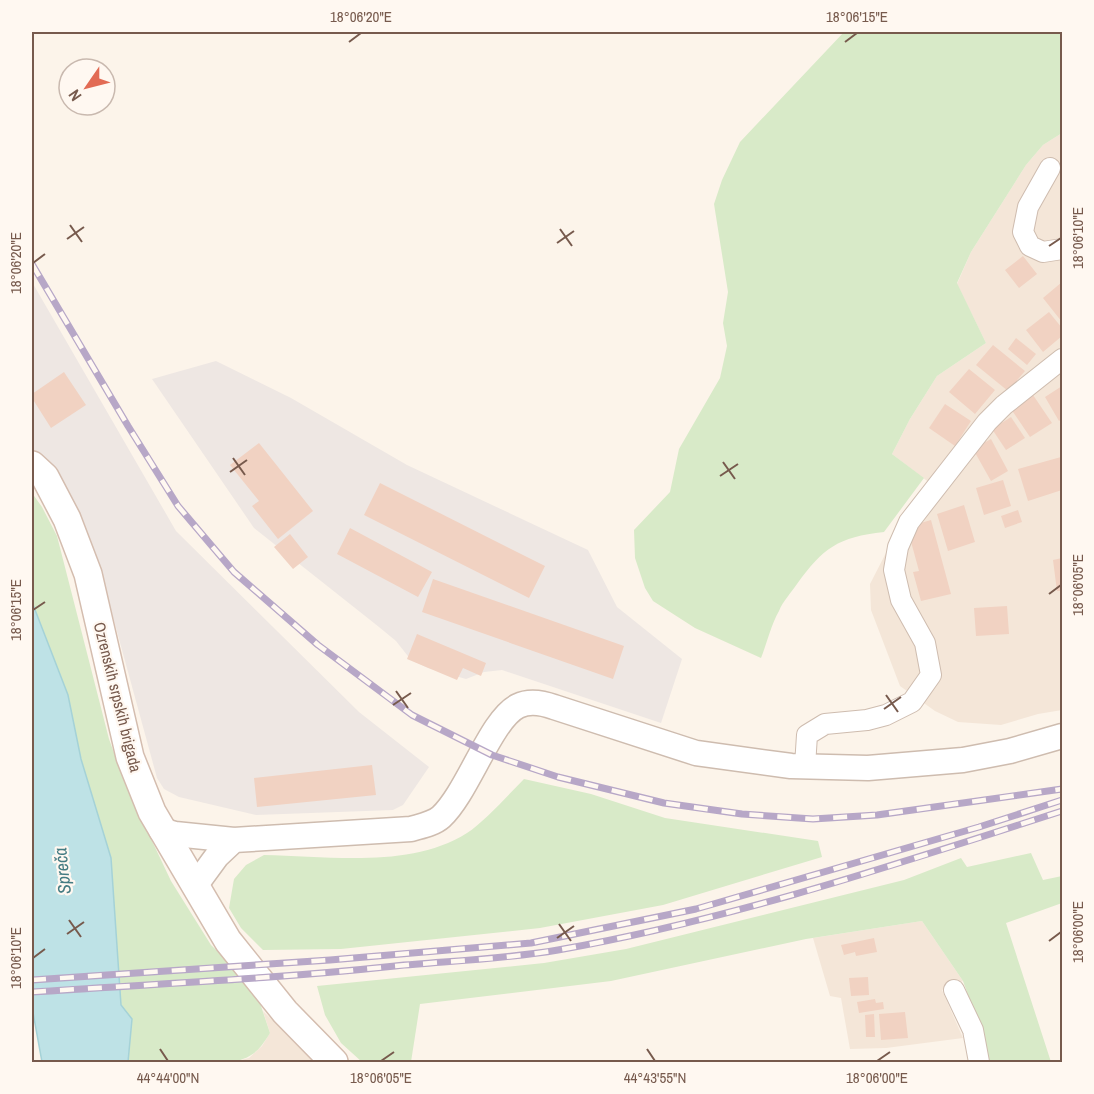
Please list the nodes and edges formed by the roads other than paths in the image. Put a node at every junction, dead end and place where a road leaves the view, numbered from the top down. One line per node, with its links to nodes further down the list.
1 (1050, 168): 2 (street)
2 (1062, 249)
3 (1062, 359): 6 (street)
4 (32, 465): 7 (main road, Ozrenskih srpskih brigada)
5 (1062, 736): 6 (street)
6 (805, 766): 8 (street)
7 (162, 830): 8 (street); 9 (main road, Ozrenskih srpskih brigada)
8 (234, 840): 9 (street)
9 (195, 886): 11 (main road, Ozrenskih srpskih brigada)
10 (954, 990): 12 (street)
11 (334, 1062)
12 (979, 1062)

